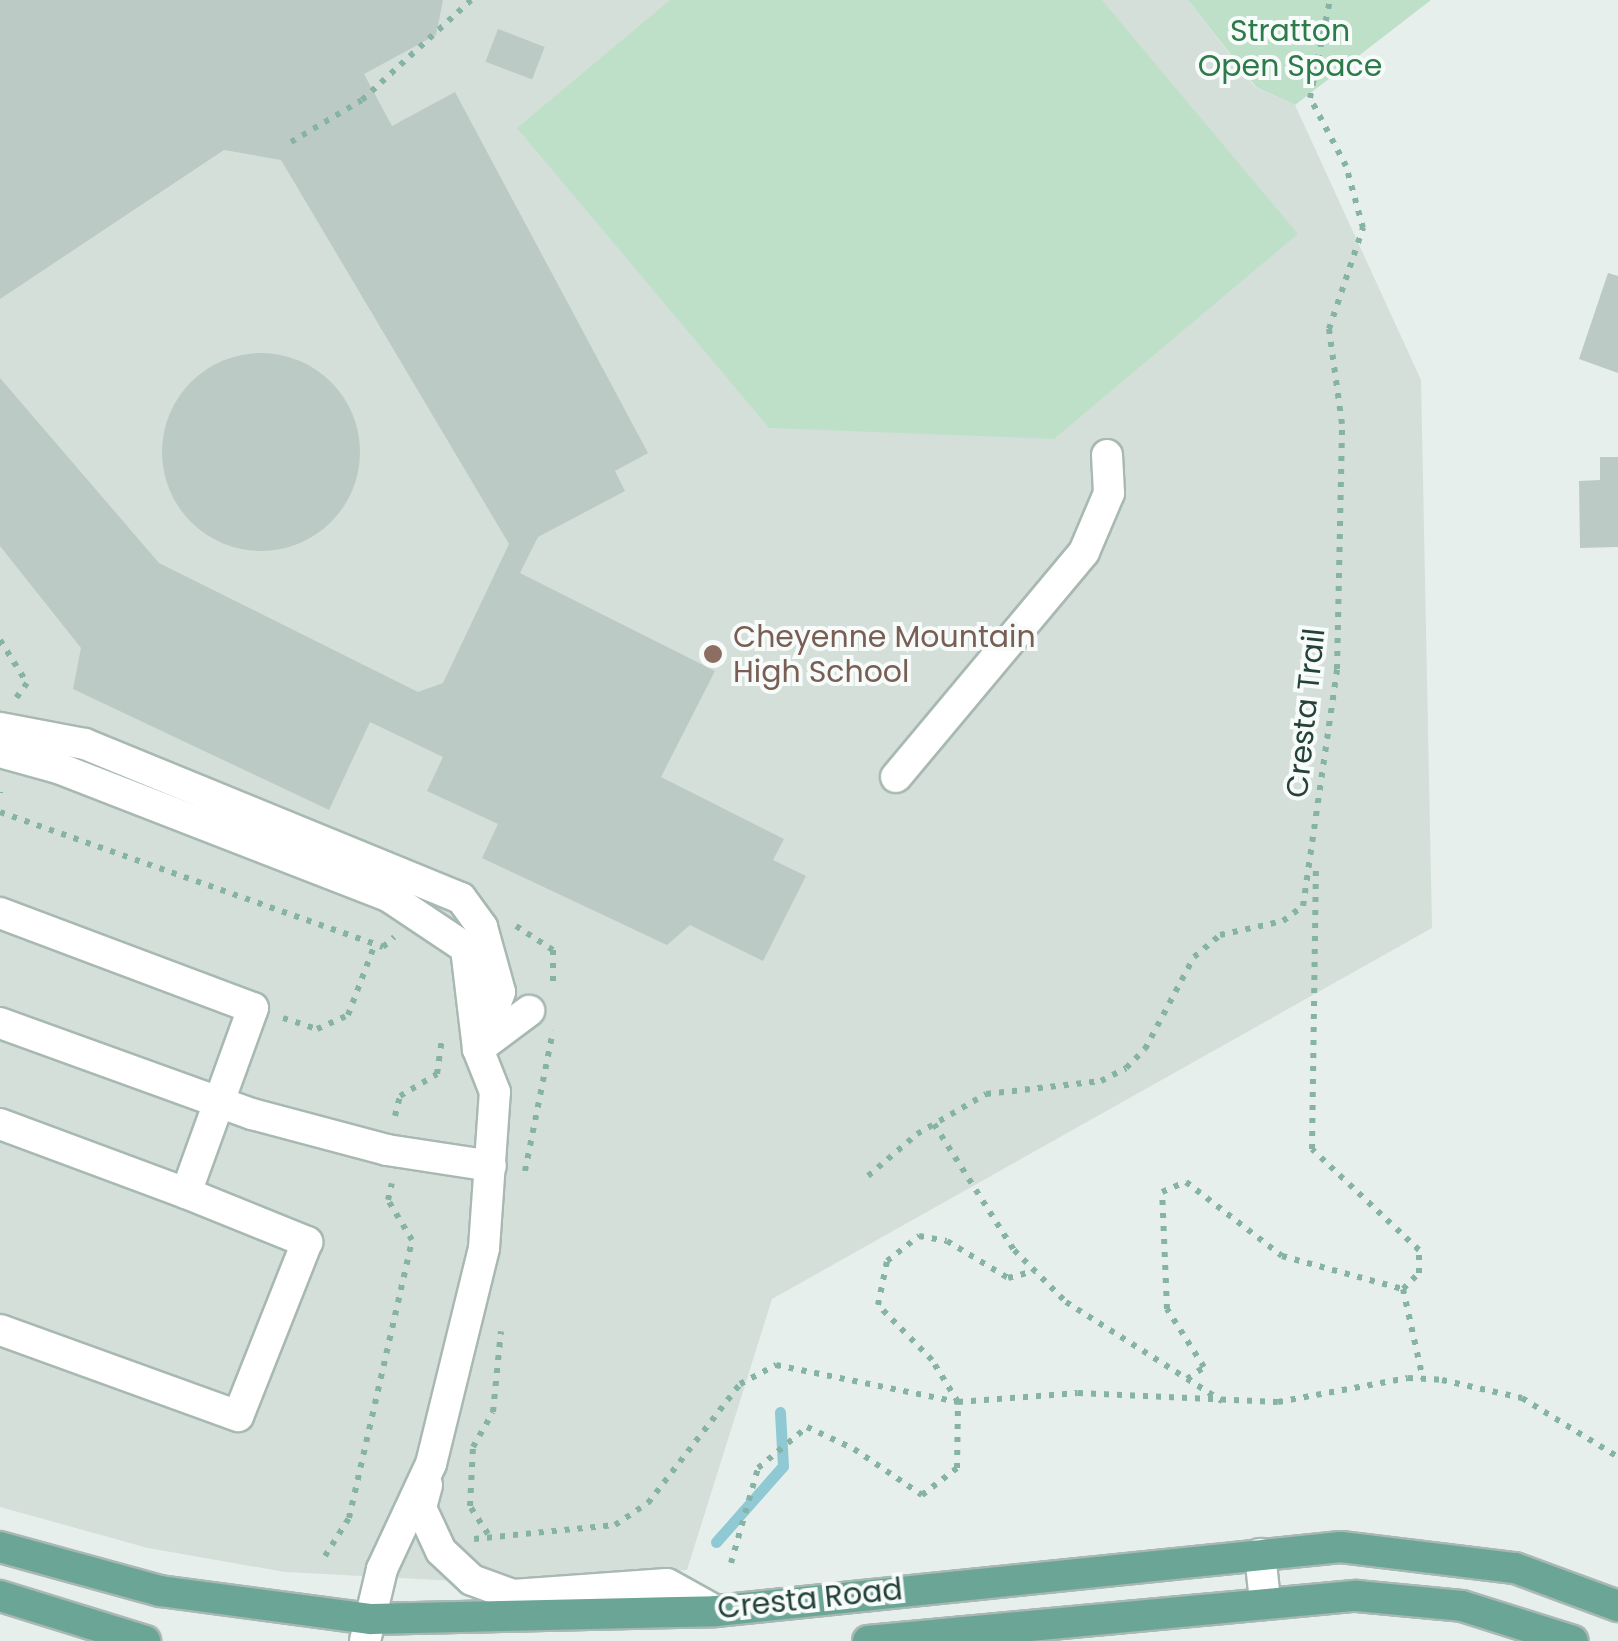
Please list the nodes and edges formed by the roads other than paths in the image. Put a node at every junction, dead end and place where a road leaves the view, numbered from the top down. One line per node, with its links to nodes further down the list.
1 (1107, 454): 4 (street)
2 (2, 721): 8 (street)
3 (0, 752): 8 (street)
4 (896, 777)
5 (0, 913): 9 (street)
6 (545, 1012): 8 (street)
7 (0, 1023): 9 (street)
8 (478, 1048): 11 (street)
9 (221, 1102): 11 (street); 12 (street)
10 (0, 1124): 12 (street)
11 (491, 1166): 14 (street)
12 (186, 1194): 13 (street)
13 (0, 1330)
14 (432, 1464): 20 (street); 21 (street)
15 (0, 1547): 21 (main road, Cresta Road)
16 (1260, 1554): 18 (street); 19 (main road, Cresta Road); 20 (main road, Cresta Road)
17 (0, 1596): 22 (main road)
18 (1265, 1601): 23 (main road, Cresta Road); 24 (main road, Cresta Road)
19 (1618, 1606)
20 (716, 1611): 21 (main road, Cresta Road)
21 (368, 1630)
22 (146, 1641)
23 (868, 1641)
24 (1573, 1641)

